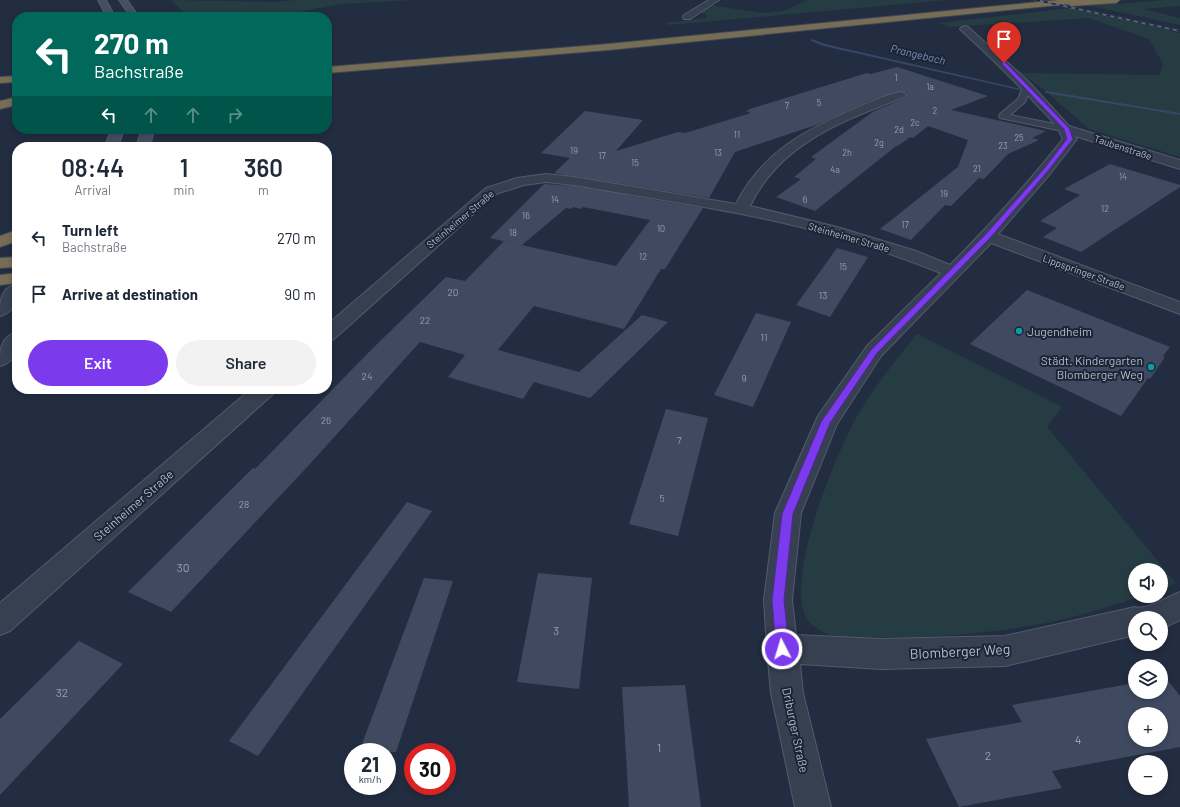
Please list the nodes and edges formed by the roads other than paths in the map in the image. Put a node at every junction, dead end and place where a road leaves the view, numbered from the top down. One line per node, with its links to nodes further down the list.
1 (102, 0): 7 (main road)
2 (123, 0): 8 (main road)
3 (715, 0): 9 (street)
4 (1085, 0): 6 (highway)
5 (1116, 0): 6 (highway)
6 (1020, 3): 11 (highway); 14 (highway)
7 (108, 12)
8 (131, 12)
9 (687, 17)
10 (965, 29): 20 (street)
11 (372, 57)
12 (342, 59): 13 (highway)
13 (332, 60)
14 (332, 70)
15 (0, 76): 16 (highway)
16 (12, 76)
17 (12, 79): 18 (highway)
18 (0, 80)
19 (12, 87): 21 (highway)
20 (1027, 87): 25 (street); 25 (lane)
21 (0, 88)
22 (900, 95): 27 (street)
23 (12, 102): 24 (highway)
24 (0, 105)
25 (1067, 129): 26 (street, Taubenstraße); 29 (street, Driburger Straße)
26 (1180, 165)
27 (741, 209): 33 (street, Steinheimer Straße); 39 (street, Steinheimer Straße)
28 (12, 236): 30 (highway)
29 (988, 236): 33 (street, Driburger Straße); 37 (street, Lippspringer Straße)
30 (0, 242)
31 (12, 262): 32 (highway)
32 (0, 263)
33 (953, 272): 47 (street, Driburger Straße)
34 (12, 279): 35 (highway)
35 (0, 280)
36 (12, 295): 38 (street)
37 (1180, 308)
38 (0, 310)
39 (332, 331)
40 (12, 344): 41 (street)
41 (0, 359)
42 (259, 394): 45 (street, Steinheimer Straße)
43 (1180, 605): 44 (street)
44 (1168, 612)
45 (0, 621)
46 (1128, 623): 47 (street, Blomberger Weg)
47 (782, 649): 48 (street, Driburger Straße)
48 (813, 807)

